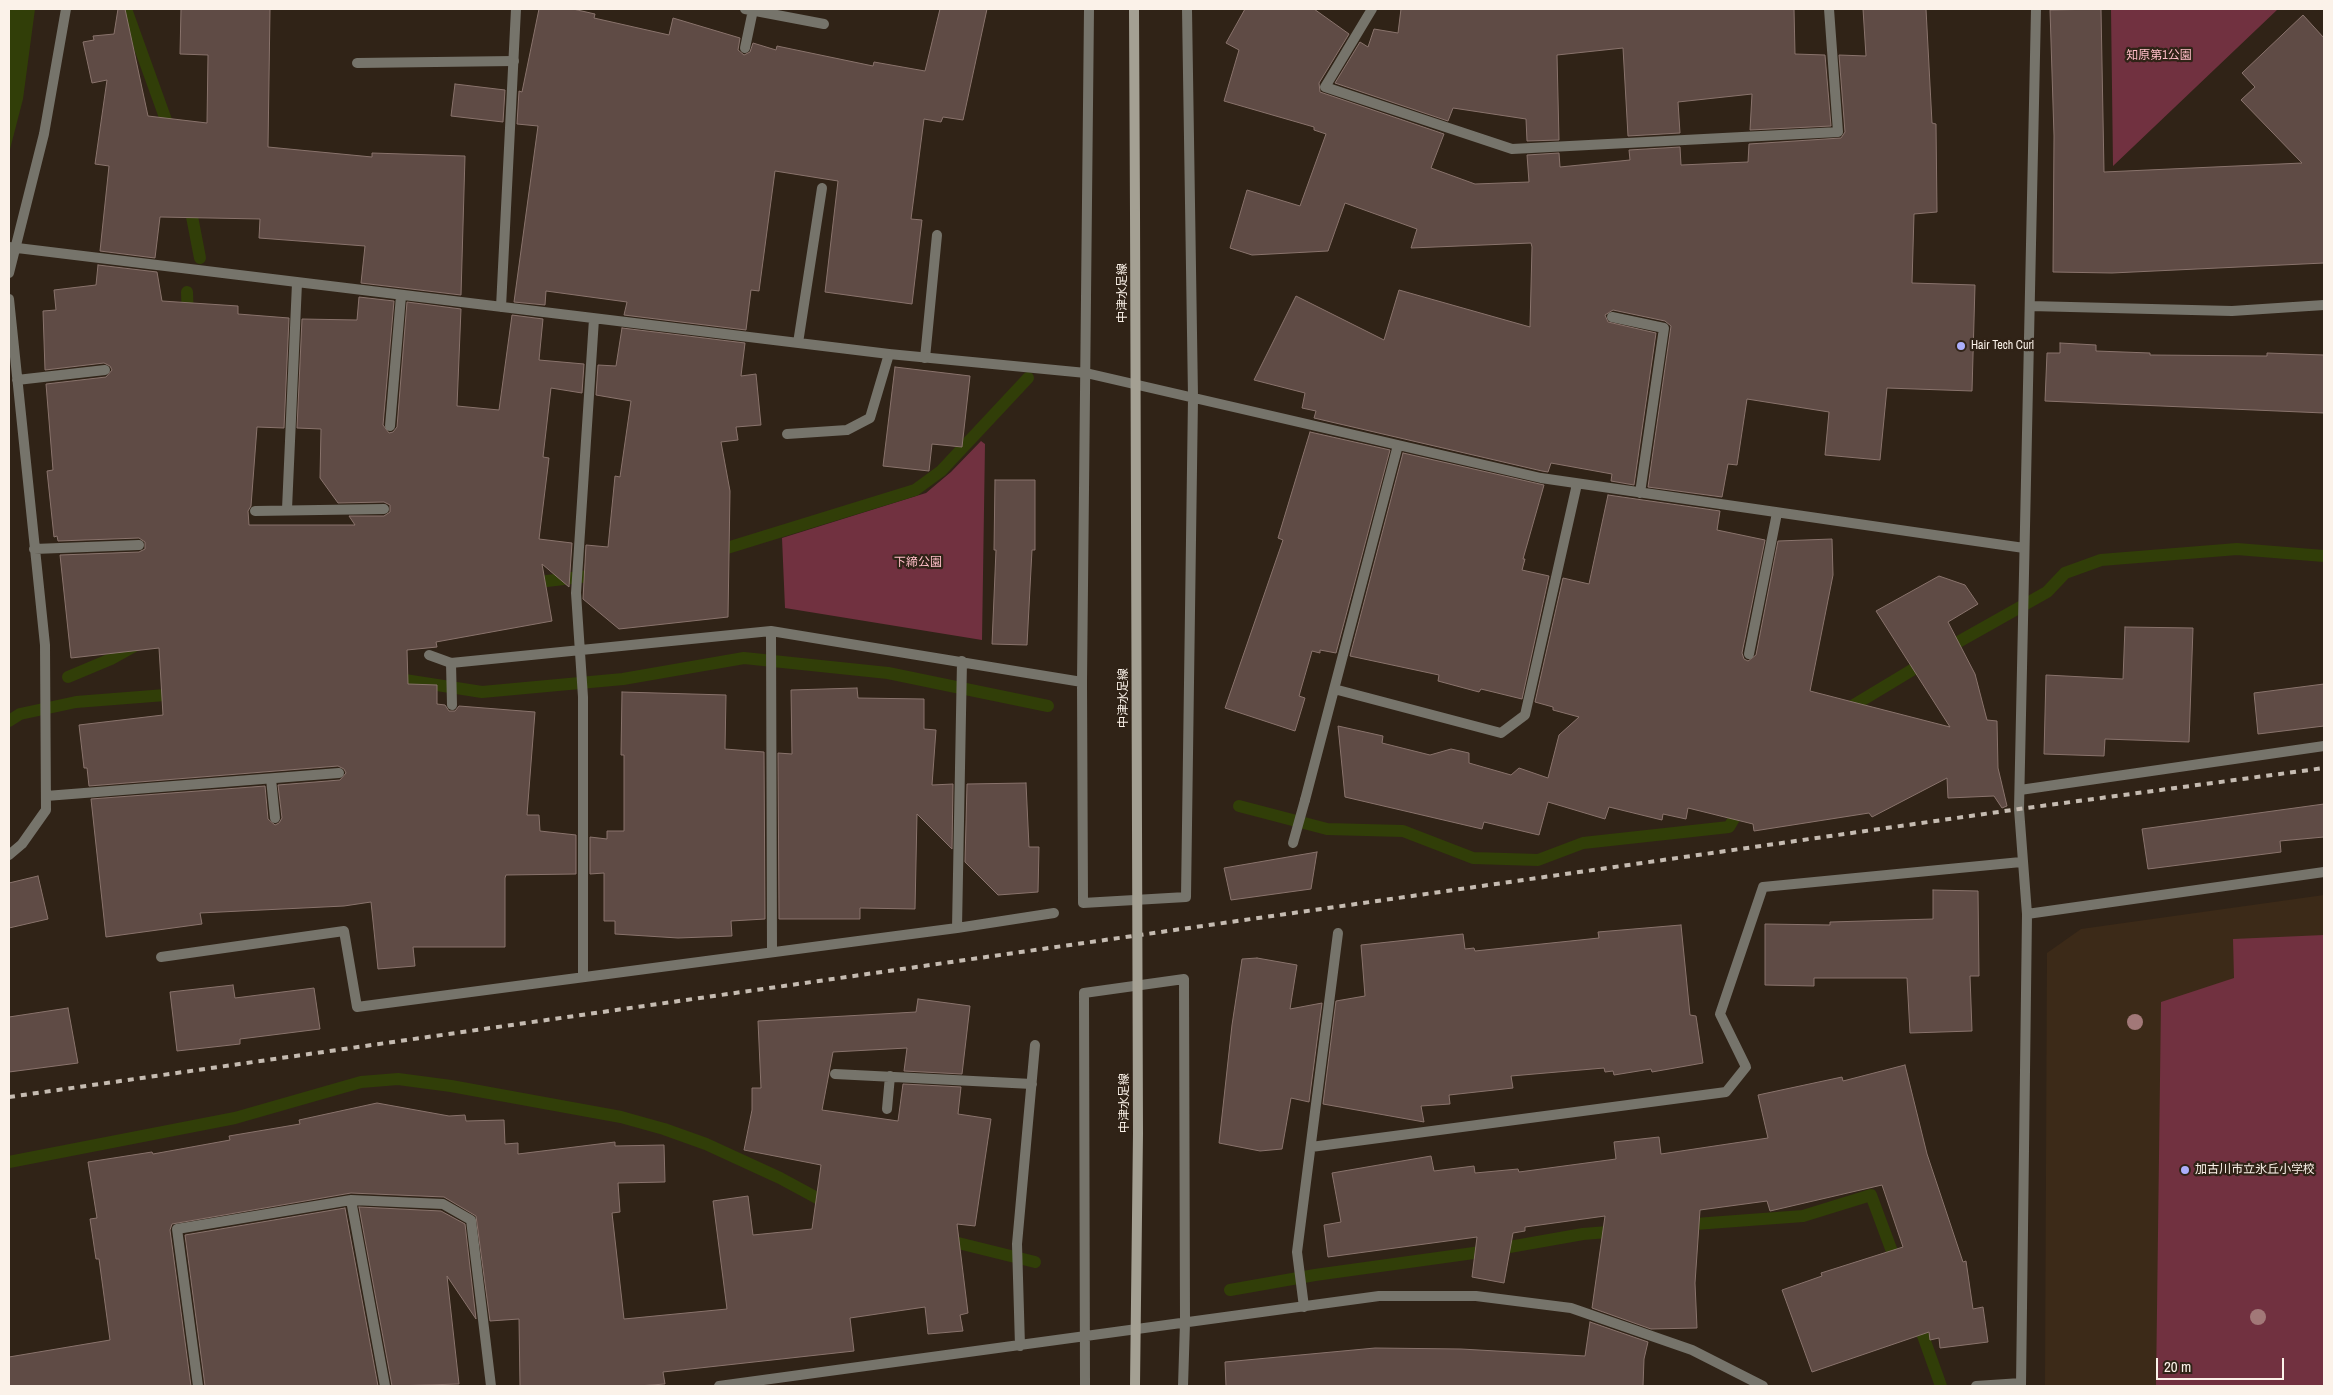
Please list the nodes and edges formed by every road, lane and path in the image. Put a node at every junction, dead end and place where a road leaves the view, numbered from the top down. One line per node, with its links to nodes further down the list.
1 (66, 9): 16 (street)
2 (516, 9): 12 (street)
3 (1089, 9): 31 (street)
4 (1134, 9): 89 (street, 中津水足線, bridge)
5 (1187, 9): 33 (street)
6 (1372, 9): 7 (street)
7 (1829, 9)
8 (2036, 9): 22 (street)
9 (749, 10): 10 (street); 11 (street)
10 (824, 24)
11 (745, 48)
12 (514, 61): 13 (street); 23 (street)
13 (357, 63)
14 (822, 188): 26 (street)
15 (937, 235): 29 (street)
16 (12, 248): 17 (street); 18 (street)
17 (9, 273)
18 (297, 283): 19 (street); 39 (street)
19 (401, 296): 23 (street); 34 (street)
20 (9, 299): 27 (street)
21 (2324, 305): 22 (street)
22 (2030, 306): 44 (street)
23 (501, 307): 25 (street)
24 (1612, 317): 38 (street)
25 (594, 319): 26 (street); 47 (street)
26 (798, 343): 28 (street)
27 (11, 349): 32 (street)
28 (889, 354): 29 (street); 35 (street)
29 (925, 358): 31 (street)
30 (105, 370): 32 (street)
31 (1086, 373): 33 (street); 52 (street)
32 (17, 380): 45 (street)
33 (1193, 397): 36 (street); 52 (street)
34 (390, 426)
35 (787, 434)
36 (1398, 445): 37 (street); 53 (street)
37 (1577, 484): 38 (street); 53 (street)
38 (1640, 493): 42 (street)
39 (287, 509): 40 (street); 41 (street)
40 (384, 509)
41 (255, 511)
42 (1777, 513): 44 (street); 48 (street)
43 (139, 545): 45 (street)
44 (2024, 548): 58 (street)
45 (34, 549): 59 (street)
46 (771, 631): 47 (street); 50 (street); 69 (street)
47 (580, 649): 51 (street); 71 (street)
48 (1749, 654)
49 (429, 655): 51 (street)
50 (962, 661): 52 (street); 67 (street)
51 (451, 662): 54 (street)
52 (1082, 682)
53 (1334, 690): 61 (street)
54 (452, 705)
55 (2324, 746): 58 (street)
56 (339, 773): 57 (street)
57 (271, 779): 59 (street); 60 (street)
58 (2020, 790): 63 (street)
59 (46, 796): 62 (street)
60 (275, 818)
61 (1293, 843)
62 (9, 855)
63 (2021, 862): 66 (street); 77 (street)
64 (2324, 872): 66 (street)
65 (1054, 913): 67 (street)
66 (2027, 914): 83 (street)
67 (957, 928): 69 (street)
68 (1338, 933): 77 (street)
69 (772, 952): 71 (street)
70 (161, 957): 71 (street)
71 (583, 977)
72 (1035, 1045): 75 (street)
73 (836, 1074): 74 (street)
74 (890, 1076): 75 (street); 76 (street)
75 (1032, 1084): 82 (street)
76 (887, 1109)
77 (1311, 1147): 79 (street)
78 (351, 1200): 84 (street); 85 (street); 86 (street)
79 (1303, 1303): 80 (street); 91 (street)
80 (1185, 1323): 81 (street); 81 (street); 90 (street)
81 (1085, 1337): 82 (street); 88 (street)
82 (1020, 1346): 87 (street)
83 (2021, 1385): 92 (street)
84 (198, 1386)
85 (385, 1386)
86 (491, 1386)
87 (719, 1386)
88 (1085, 1386)
89 (1135, 1386)
90 (1183, 1386)
91 (1763, 1386)
92 (1976, 1386)

